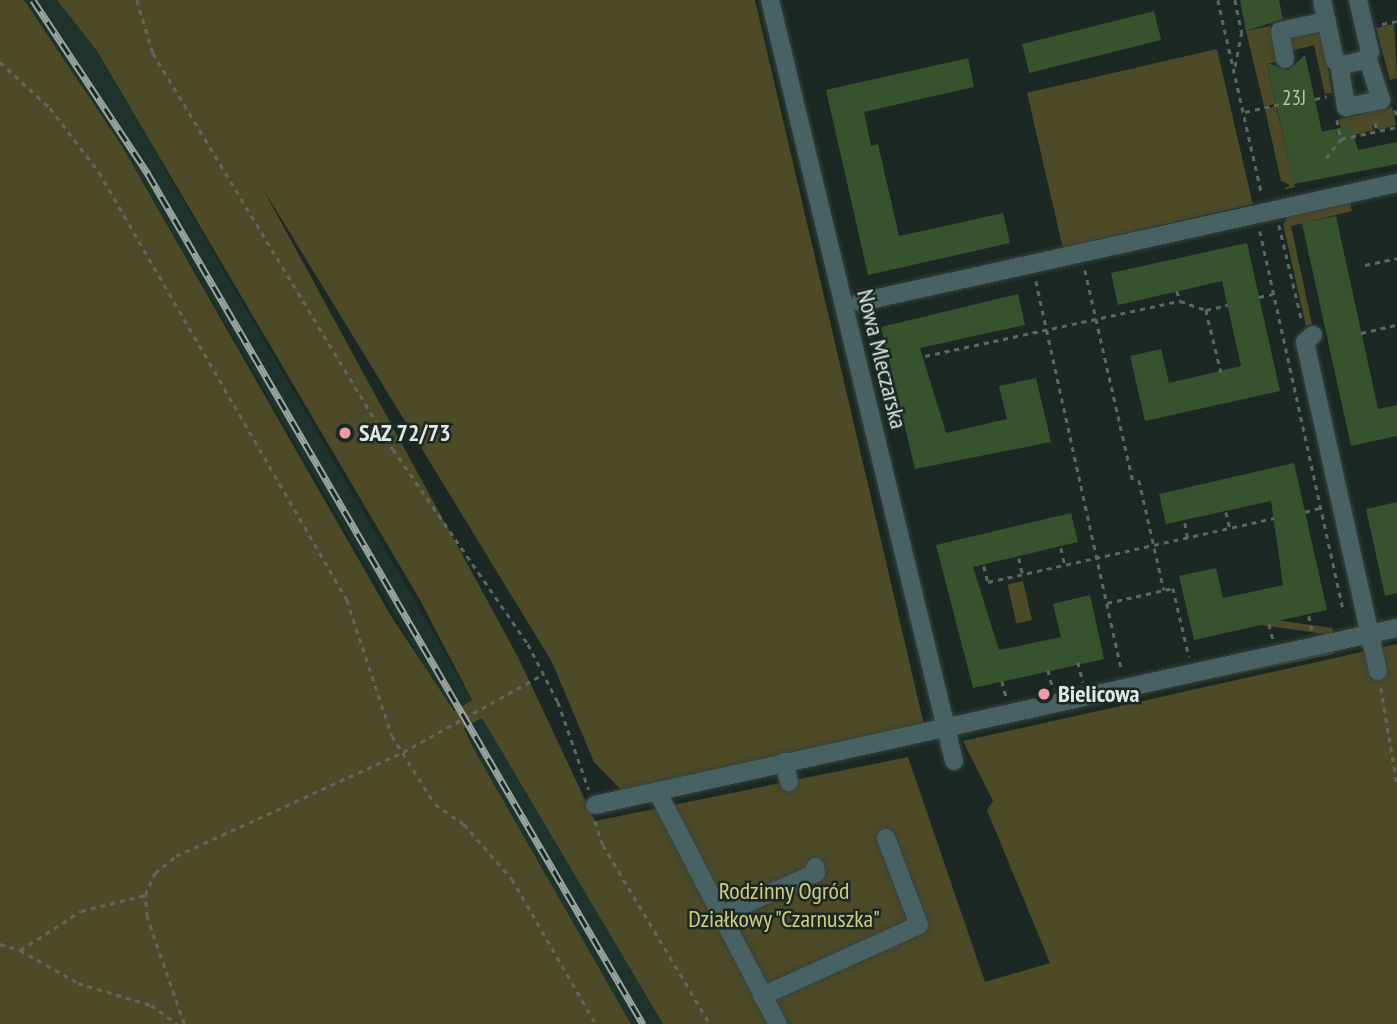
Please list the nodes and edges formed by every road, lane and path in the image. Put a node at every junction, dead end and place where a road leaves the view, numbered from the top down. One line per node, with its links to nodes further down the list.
1 (137, 0): 71 (path)
2 (770, 0): 76 (street, Nowa Mleczarska)
3 (1218, 0): 12 (path)
4 (1235, 0): 12 (path)
5 (1322, 0): 7 (street)
6 (1358, 0): 8 (street)
7 (1326, 21): 9 (street); 11 (street)
8 (1367, 56): 11 (street); 11 (street)
9 (1285, 59)
10 (0, 62): 77 (path)
11 (1339, 63)
12 (1234, 72): 16 (path)
13 (1334, 94): 14 (path)
14 (1315, 99)
15 (1279, 104): 16 (path)
16 (1243, 112): 22 (path)
17 (1375, 123): 18 (path)
18 (1377, 131)
19 (1341, 139): 20 (path)
20 (1326, 158)
21 (1397, 183): 22 (street)
22 (1261, 213): 23 (street); 28 (path)
23 (1081, 253): 25 (street); 34 (path)
24 (1397, 258): 26 (path)
25 (1032, 264): 31 (street); 36 (path)
26 (1365, 265)
27 (1177, 291): 30 (path)
28 (1273, 294): 29 (path); 43 (path)
29 (1259, 298)
30 (1180, 301): 33 (path); 34 (path)
31 (860, 302)
32 (1227, 305): 33 (path)
33 (1206, 310): 40 (path)
34 (1097, 320): 36 (path); 42 (path)
35 (1397, 325): 37 (path)
36 (1047, 331): 39 (path); 53 (path)
37 (1361, 333)
38 (1313, 334): 64 (street)
39 (925, 356)
40 (1221, 372)
41 (1139, 480): 50 (path)
42 (1133, 482)
43 (1320, 508): 45 (path); 59 (path)
44 (1226, 512): 48 (path)
45 (1305, 512)
46 (1274, 518): 48 (path)
47 (1185, 523): 49 (path)
48 (1230, 528): 49 (path)
49 (1188, 538): 50 (path)
50 (1154, 545): 53 (path); 57 (path)
51 (1061, 548): 54 (path)
52 (1019, 558): 56 (path)
53 (1097, 558): 54 (path); 58 (path)
54 (1065, 565): 56 (path)
55 (984, 566): 56 (path)
56 (1023, 575)
57 (1164, 590): 58 (path); 66 (path)
58 (1107, 603): 70 (path)
59 (1345, 612)
60 (1309, 616): 63 (path)
61 (1269, 624): 65 (path)
62 (1397, 628): 64 (street)
63 (1312, 630)
64 (1369, 634): 69 (street); 76 (street)
65 (1273, 639)
66 (1189, 657)
67 (1078, 662): 73 (path)
68 (1048, 670): 74 (path)
69 (1378, 671): 81 (path)
70 (1122, 673)
71 (544, 674): 77 (path); 83 (path)
72 (1002, 681): 75 (path)
73 (1083, 682)
74 (1053, 689)
75 (1006, 699)
76 (948, 729): 78 (street, Nowa Mleczarska); 79 (street)
77 (403, 752): 86 (path); 93 (path)
78 (954, 761)
79 (784, 762): 80 (street); 82 (street)
80 (789, 782)
81 (1397, 785)
82 (657, 791): 83 (street); 87 (street)
83 (595, 805): 94 (path)
84 (886, 838): 90 (street)
85 (815, 867): 87 (street)
86 (145, 895): 89 (path); 92 (path)
87 (718, 916): 90 (street)
88 (0, 944): 89 (path)
89 (20, 950): 91 (path)
90 (762, 996): 95 (street)
91 (177, 1024)
92 (184, 1024)
93 (596, 1024)
94 (710, 1024)
95 (778, 1024)

